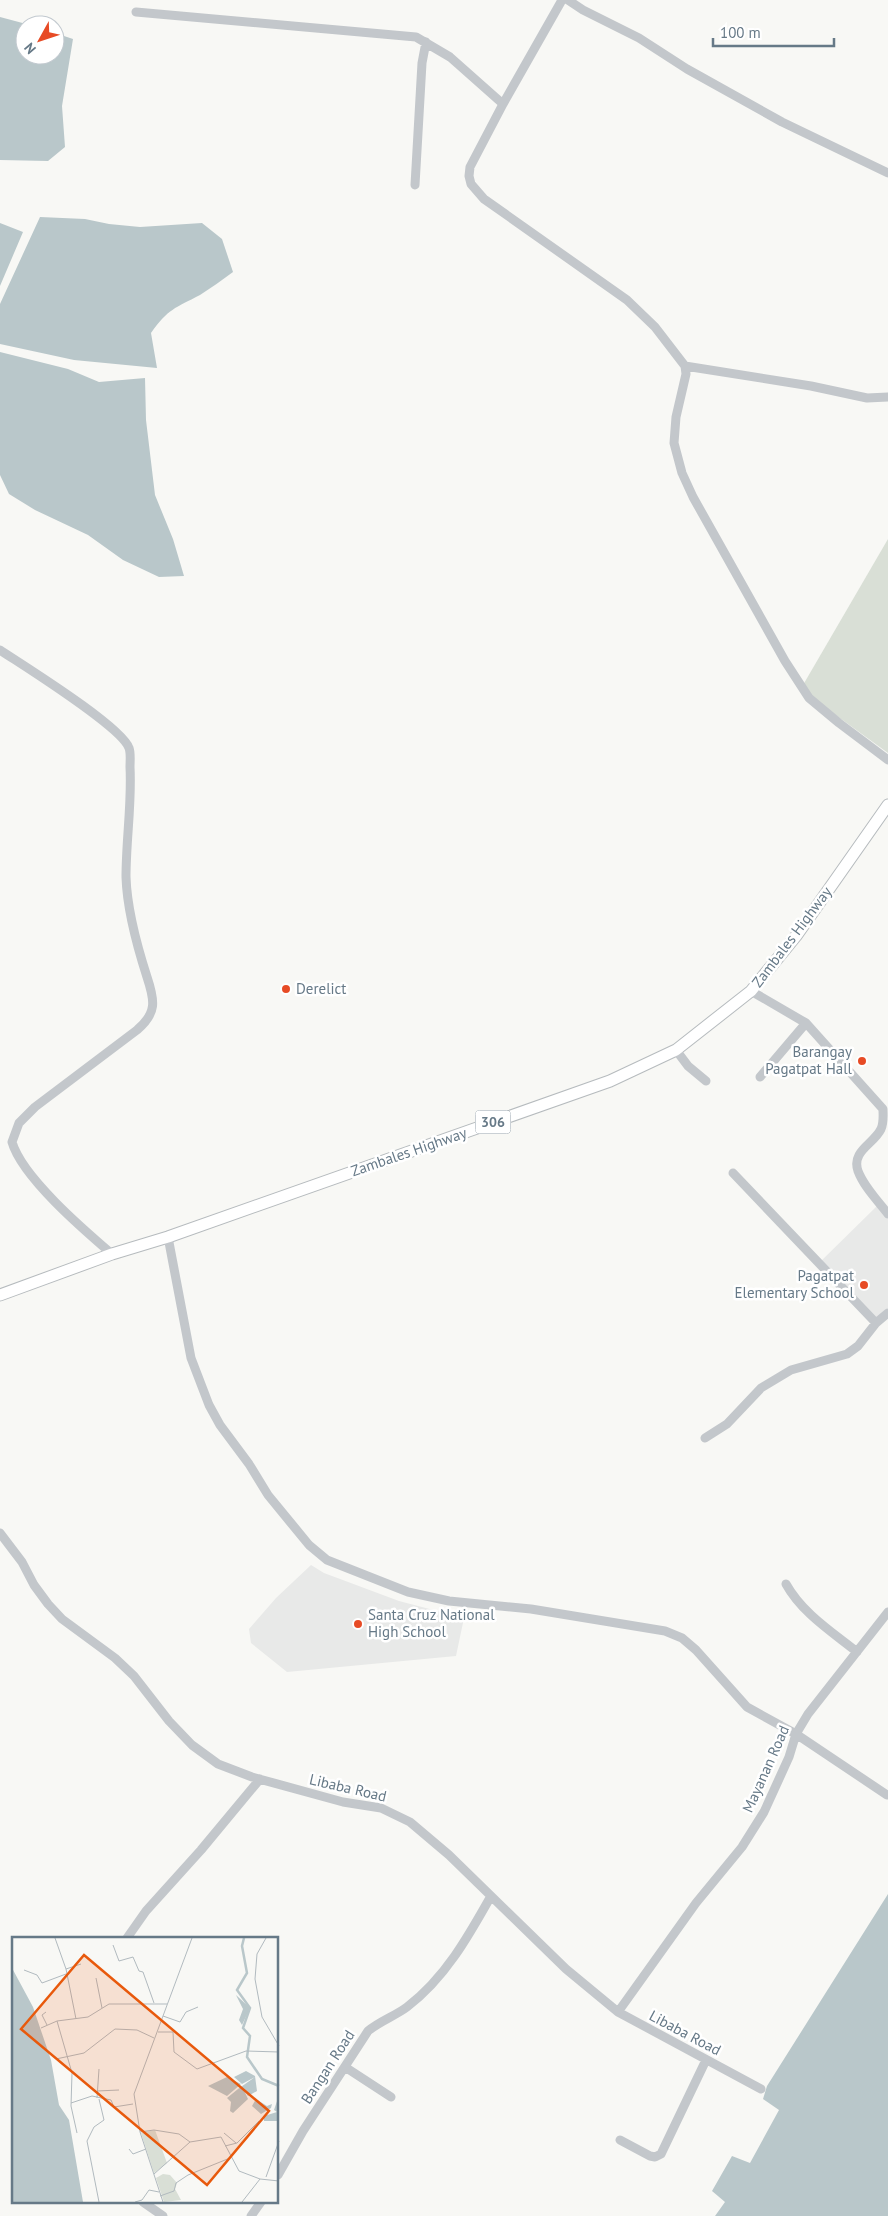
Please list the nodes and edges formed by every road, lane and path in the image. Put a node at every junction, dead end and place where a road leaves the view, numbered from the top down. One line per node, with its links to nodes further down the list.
1 (562, 0): 5 (street)
2 (568, 0): 6 (street)
3 (136, 12): 4 (street)
4 (426, 42): 5 (street); 7 (street)
5 (503, 104): 8 (street)
6 (888, 173)
7 (415, 185)
8 (685, 366): 9 (street); 11 (street)
9 (888, 397)
10 (0, 650): 21 (street)
11 (888, 760)
12 (888, 805): 13 (main road, Zambales Highway / 306)
13 (751, 991): 14 (street); 15 (main road, Zambales Highway / 306)
14 (806, 1024): 16 (street); 19 (street)
15 (676, 1050): 17 (street); 20 (main road, Zambales Highway / 306)
16 (760, 1077)
17 (706, 1081)
18 (733, 1173): 24 (street)
19 (888, 1214)
20 (168, 1237): 21 (main road, Zambales Highway / 306); 30 (street)
21 (112, 1254): 22 (main road, Zambales Highway / 306)
22 (0, 1295)
23 (888, 1313): 24 (street)
24 (876, 1323): 25 (street)
25 (705, 1438)
26 (0, 1533): 31 (street, Libaba Road)
27 (786, 1584): 29 (street)
28 (888, 1612): 29 (street, Mayanan Road)
29 (857, 1652): 30 (street, Mayanan Road)
30 (796, 1734): 32 (street); 35 (street, Mayanan Road)
31 (260, 1779): 33 (street, Libaba Road); 34 (street)
32 (887, 1794)
33 (491, 1896): 35 (street, Libaba Road); 37 (street, Bangan Road)
34 (128, 1937)
35 (618, 2012): 36 (street, Libaba Road)
36 (706, 2060): 38 (street, Libaba Road); 40 (street)
37 (345, 2067): 39 (street); 41 (street, Bangan Road)
38 (761, 2089)
39 (391, 2097)
40 (620, 2140)
41 (279, 2173)
42 (146, 2204): 44 (street)
43 (260, 2204): 45 (street)
44 (163, 2216)
45 (251, 2216)

